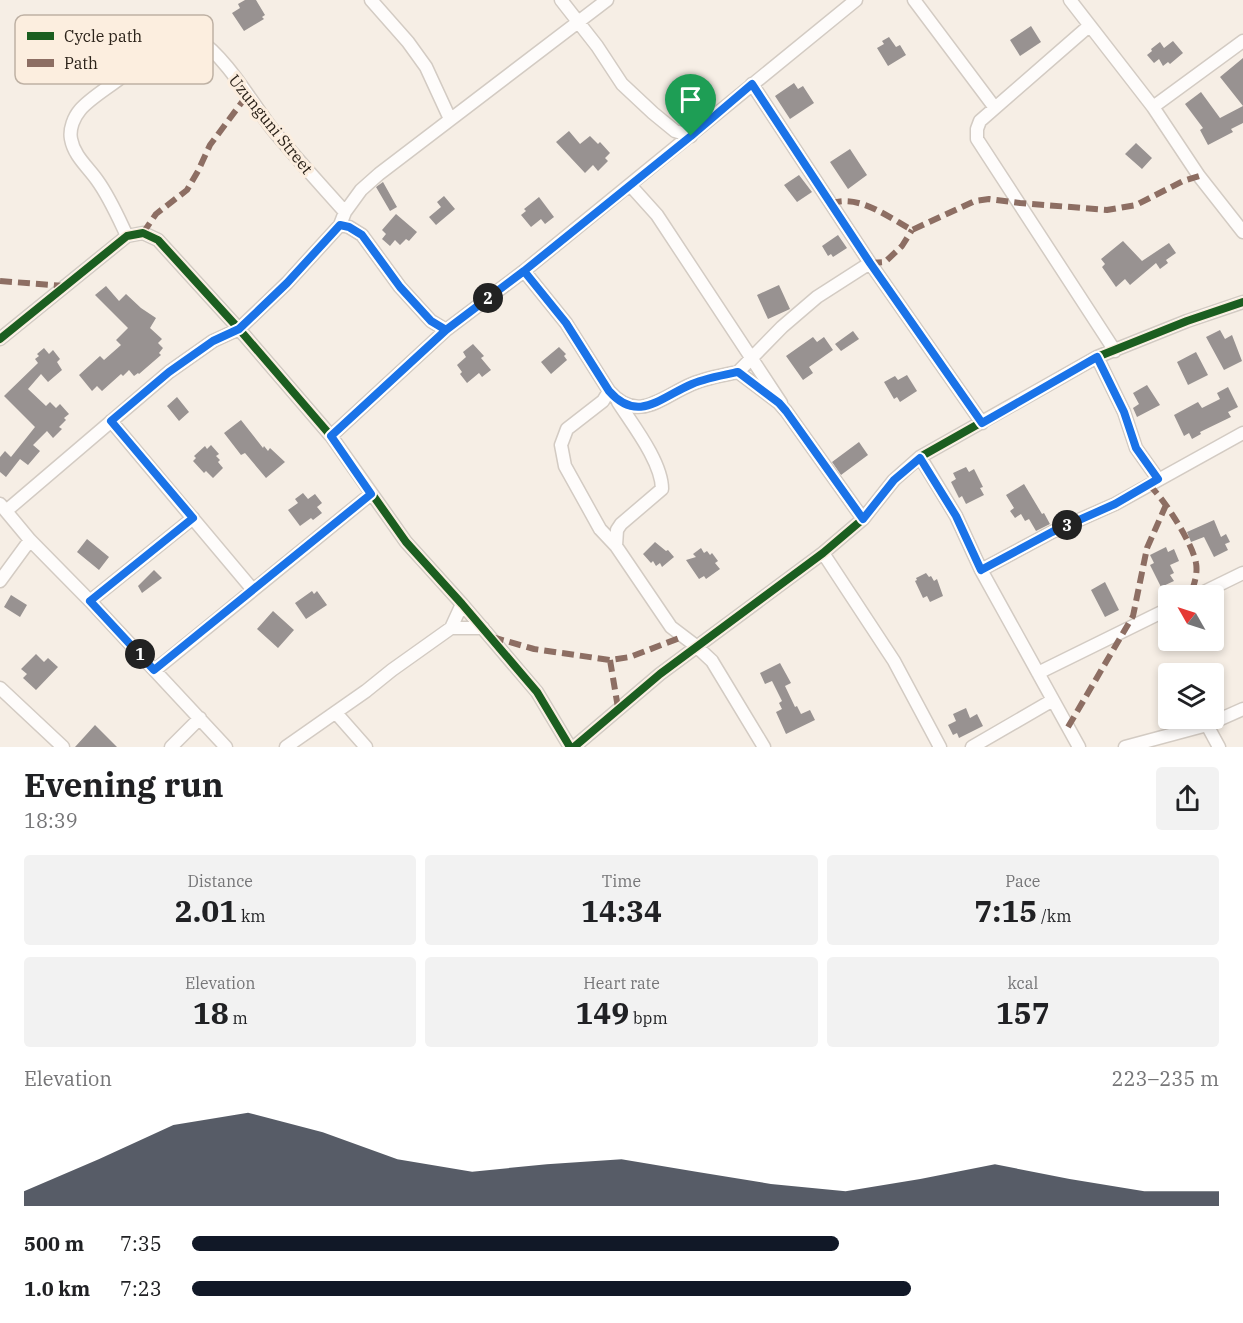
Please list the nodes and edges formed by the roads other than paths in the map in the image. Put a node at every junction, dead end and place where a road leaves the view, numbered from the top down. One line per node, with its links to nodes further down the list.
1 (371, 0): 15 (street)
2 (561, 0): 7 (street)
3 (607, 0): 7 (street)
4 (856, 0): 12 (street)
5 (914, 0): 14 (street)
6 (1070, 0): 8 (street)
7 (576, 22): 15 (street); 16 (street)
8 (1089, 26): 13 (street); 14 (street)
9 (1243, 41): 13 (street)
10 (213, 53): 18 (street, Uzunguni Street)
11 (114, 84): 21 (street, Uzunguni Street)
12 (752, 84): 16 (street); 22 (street)
13 (1153, 107): 20 (street)
14 (995, 108): 28 (street)
15 (450, 119): 18 (street)
16 (691, 136): 17 (street)
17 (630, 185): 23 (street); 30 (street)
18 (345, 212): 19 (street)
19 (340, 225): 25 (street); 26 (street)
20 (1243, 232)
21 (127, 236): 25 (street); 27 (street)
22 (870, 263): 30 (street); 36 (street)
23 (524, 271): 26 (street); 32 (street)
24 (1241, 307): 28 (street)
25 (239, 329): 35 (street); 38 (street)
26 (446, 330): 38 (street)
27 (0, 339)
28 (1115, 351): 29 (street)
29 (1097, 357): 36 (street); 40 (street)
30 (752, 359): 31 (street); 34 (street)
31 (738, 372): 33 (street); 34 (street)
32 (609, 391): 33 (street); 46 (street)
33 (617, 401): 46 (street)
34 (786, 411): 44 (street)
35 (111, 421): 42 (street); 43 (street)
36 (982, 423): 39 (street)
37 (1243, 433): 40 (street)
38 (331, 436): 41 (street)
39 (920, 458): 44 (street); 48 (street)
40 (1158, 479): 48 (street)
41 (371, 494): 52 (street); 54 (street)
42 (3, 508): 45 (street)
43 (193, 518): 52 (street); 53 (street)
44 (863, 519): 47 (street)
45 (30, 540): 50 (street); 53 (street)
46 (616, 546): 58 (street)
47 (823, 553): 58 (street); 76 (street)
48 (981, 570): 60 (street)
49 (1243, 573): 51 (street)
50 (0, 581)
51 (1218, 585)
52 (253, 590): 59 (street)
53 (90, 601): 59 (street)
54 (462, 604): 56 (street); 57 (street)
55 (1158, 614): 60 (street)
56 (452, 628): 57 (street); 64 (street)
57 (483, 628): 74 (street)
58 (696, 646): 74 (street); 75 (street)
59 (154, 670): 66 (street)
60 (1038, 673): 62 (street)
61 (0, 688): 69 (street)
62 (1053, 700): 77 (street); 78 (street)
63 (1243, 709): 65 (street)
64 (336, 713): 72 (street); 73 (street)
65 (1224, 717)
66 (200, 718): 70 (street); 71 (street)
67 (1192, 729): 79 (street)
68 (1209, 729): 80 (street)
69 (63, 747)
70 (171, 747)
71 (226, 747)
72 (286, 747)
73 (366, 747)
74 (572, 747)
75 (764, 747)
76 (940, 747)
77 (972, 747)
78 (1079, 747)
79 (1125, 747)
80 (1219, 747)

